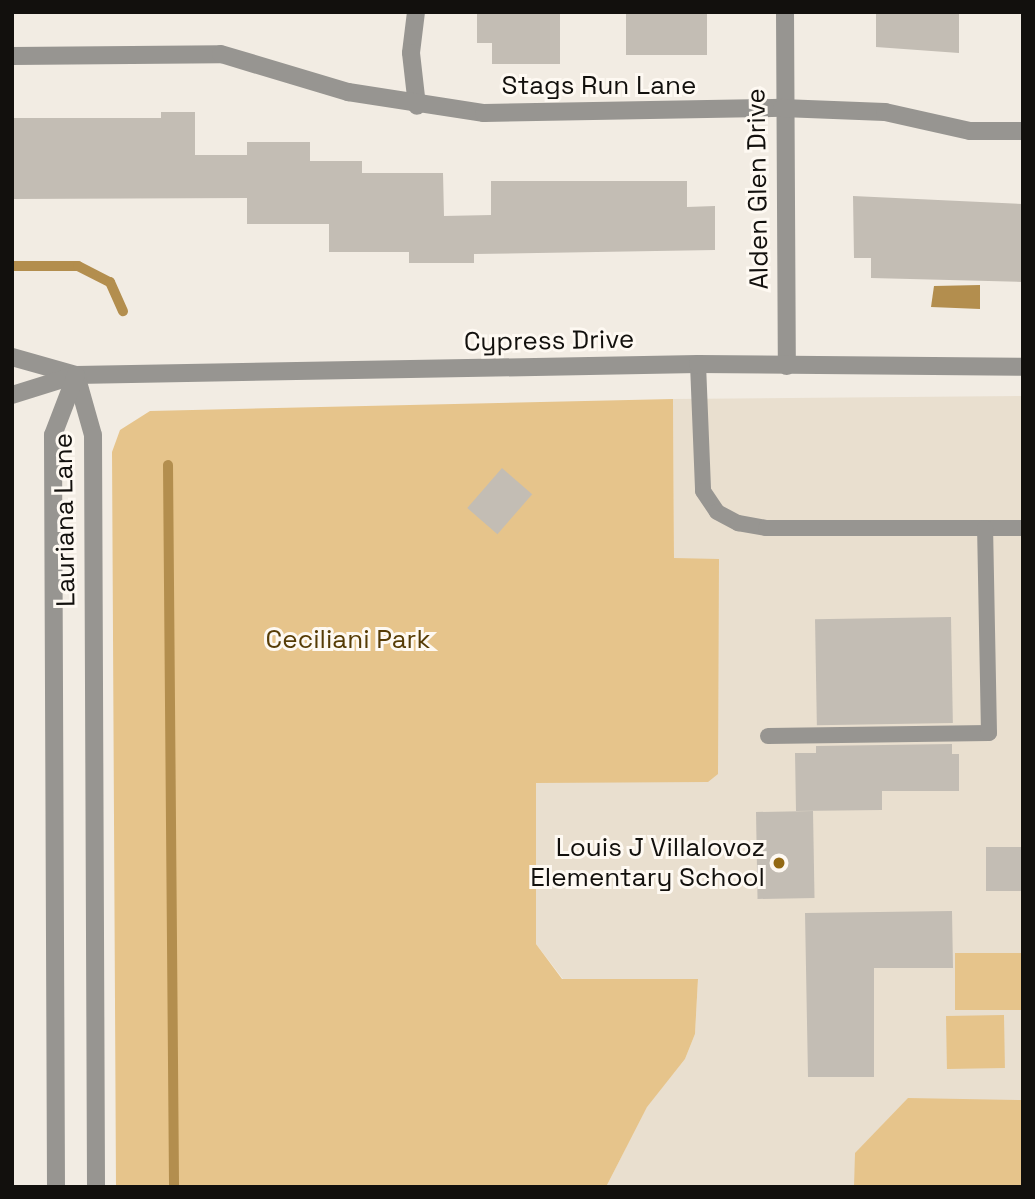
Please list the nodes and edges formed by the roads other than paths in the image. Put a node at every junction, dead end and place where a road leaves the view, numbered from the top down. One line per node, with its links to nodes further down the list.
1 (416, 12): 4 (street)
2 (785, 12): 5 (street, Alden Glen Drive)
3 (12, 56): 4 (street, Stags Run Lane)
4 (417, 106): 5 (street, Stags Run Lane)
5 (782, 108): 6 (street, Stags Run Lane); 9 (street, Alden Glen Drive)
6 (1023, 131)
7 (12, 357): 11 (street, Cypress Drive)
8 (698, 364): 9 (street, Cypress Drive); 11 (street, Cypress Drive); 13 (lane)
9 (786, 366): 10 (street, Cypress Drive)
10 (1023, 367)
11 (76, 375): 12 (street, Cypress Drive); 16 (street, Lauriana Lane); 17 (street, Lauriana Lane)
12 (12, 395)
13 (985, 528): 14 (lane); 15 (lane)
14 (1023, 528)
15 (768, 736)
16 (56, 1187)
17 (96, 1187)

